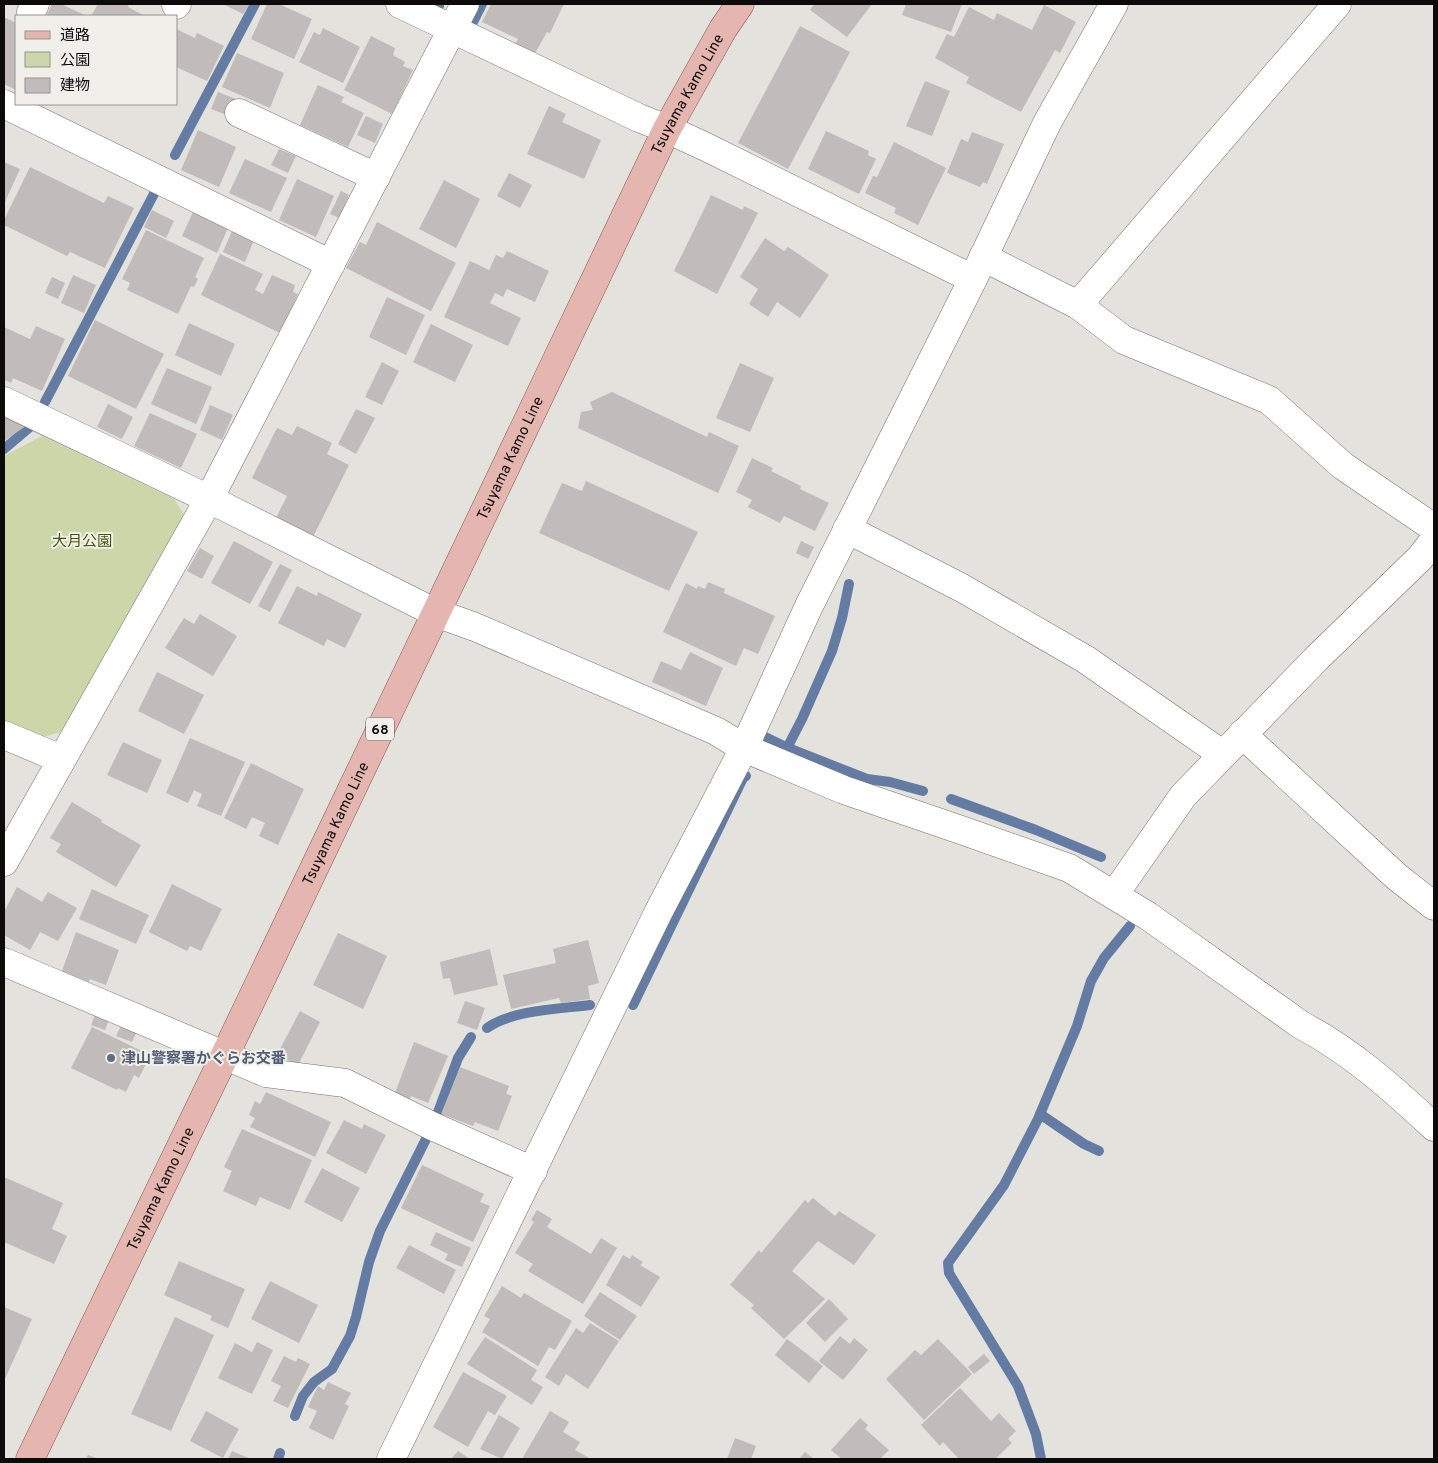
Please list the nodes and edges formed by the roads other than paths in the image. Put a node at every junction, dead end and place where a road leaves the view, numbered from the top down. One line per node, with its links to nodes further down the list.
1 (400, 4): 6 (street)
2 (465, 4): 6 (street)
3 (740, 4): 9 (main road, Tsuyama Kamo Line / 68)
4 (1114, 4): 12 (street)
5 (1337, 4): 13 (street)
6 (453, 28): 9 (street); 10 (street)
7 (4, 104): 11 (street)
8 (239, 113): 10 (street)
9 (667, 129): 12 (street); 19 (main road, Tsuyama Kamo Line / 68)
10 (376, 177): 11 (street)
11 (331, 264): 15 (street)
12 (978, 268): 13 (street); 17 (street)
13 (1078, 305): 16 (street)
14 (4, 401): 15 (street)
15 (209, 499): 19 (street); 24 (street)
16 (1434, 528)
17 (847, 529): 22 (street); 23 (street)
18 (1434, 540): 20 (street)
19 (436, 613): 22 (street); 29 (main road, Tsuyama Kamo Line / 68)
20 (1242, 734): 23 (street); 27 (street)
21 (4, 735): 24 (street)
22 (744, 748): 26 (street); 31 (street)
23 (1222, 754): 26 (street)
24 (61, 759): 25 (street)
25 (4, 862)
26 (1114, 895): 30 (street)
27 (1434, 906)
28 (4, 962): 29 (street)
29 (225, 1055): 31 (street); 32 (main road, Tsuyama Kamo Line / 68)
30 (1434, 1127)
31 (533, 1171): 33 (street)
32 (30, 1459)
33 (392, 1459)

